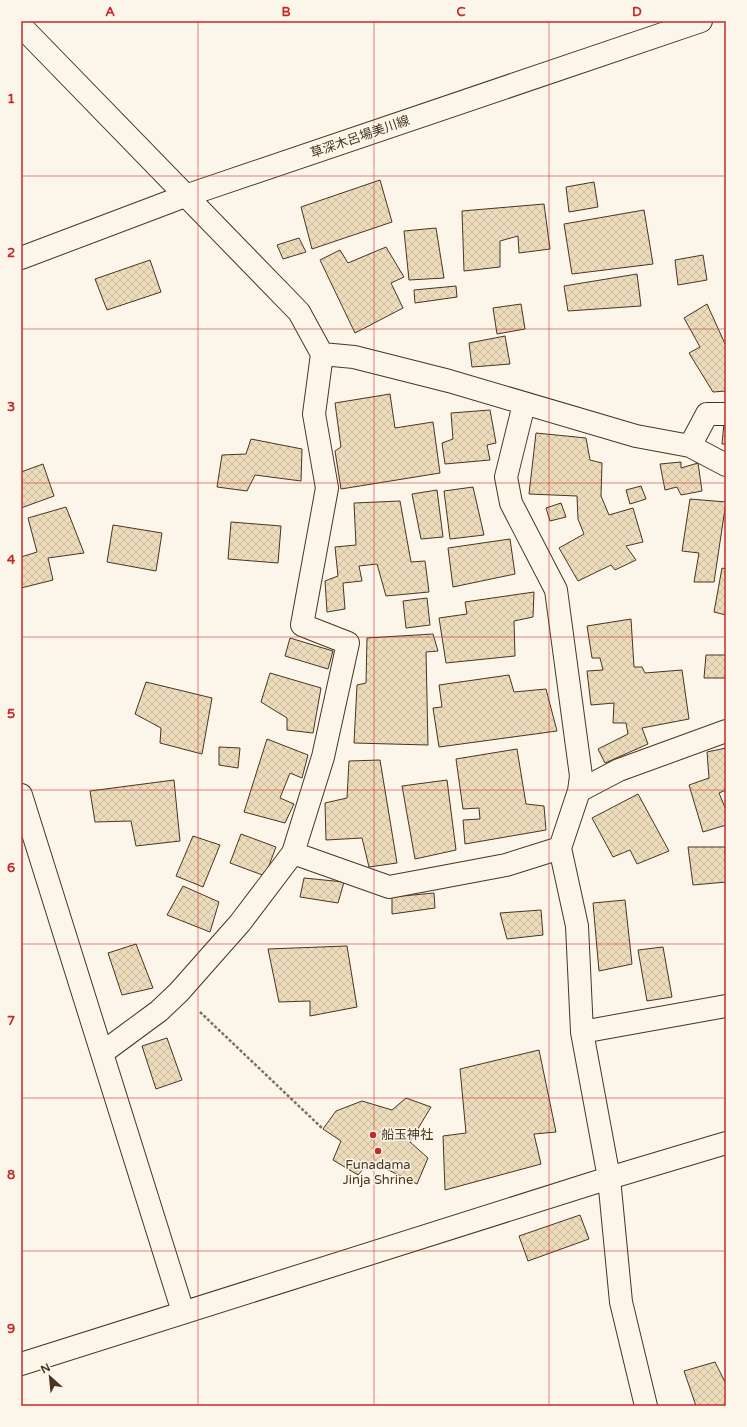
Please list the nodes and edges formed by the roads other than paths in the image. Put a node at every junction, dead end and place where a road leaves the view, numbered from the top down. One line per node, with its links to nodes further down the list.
1 (701, 21): 3 (street, 草深木呂場美川線)
2 (21, 26): 3 (street)
3 (185, 196): 4 (street, 草深木呂場美川線); 5 (street)
4 (21, 258)
5 (322, 354): 6 (street); 14 (street)
6 (524, 404): 8 (street); 11 (street)
7 (726, 414): 8 (street)
8 (690, 446): 9 (street)
9 (726, 465)
10 (726, 731): 11 (street)
11 (579, 791): 13 (street)
12 (21, 795): 17 (street)
13 (560, 848): 14 (street); 16 (street)
14 (293, 853): 17 (street)
15 (726, 1006): 16 (street)
16 (582, 1032): 19 (street)
17 (102, 1053): 20 (street)
18 (726, 1143): 19 (street)
19 (609, 1178): 20 (street); 22 (street)
20 (183, 1312): 21 (street)
21 (21, 1364)
22 (646, 1406)

